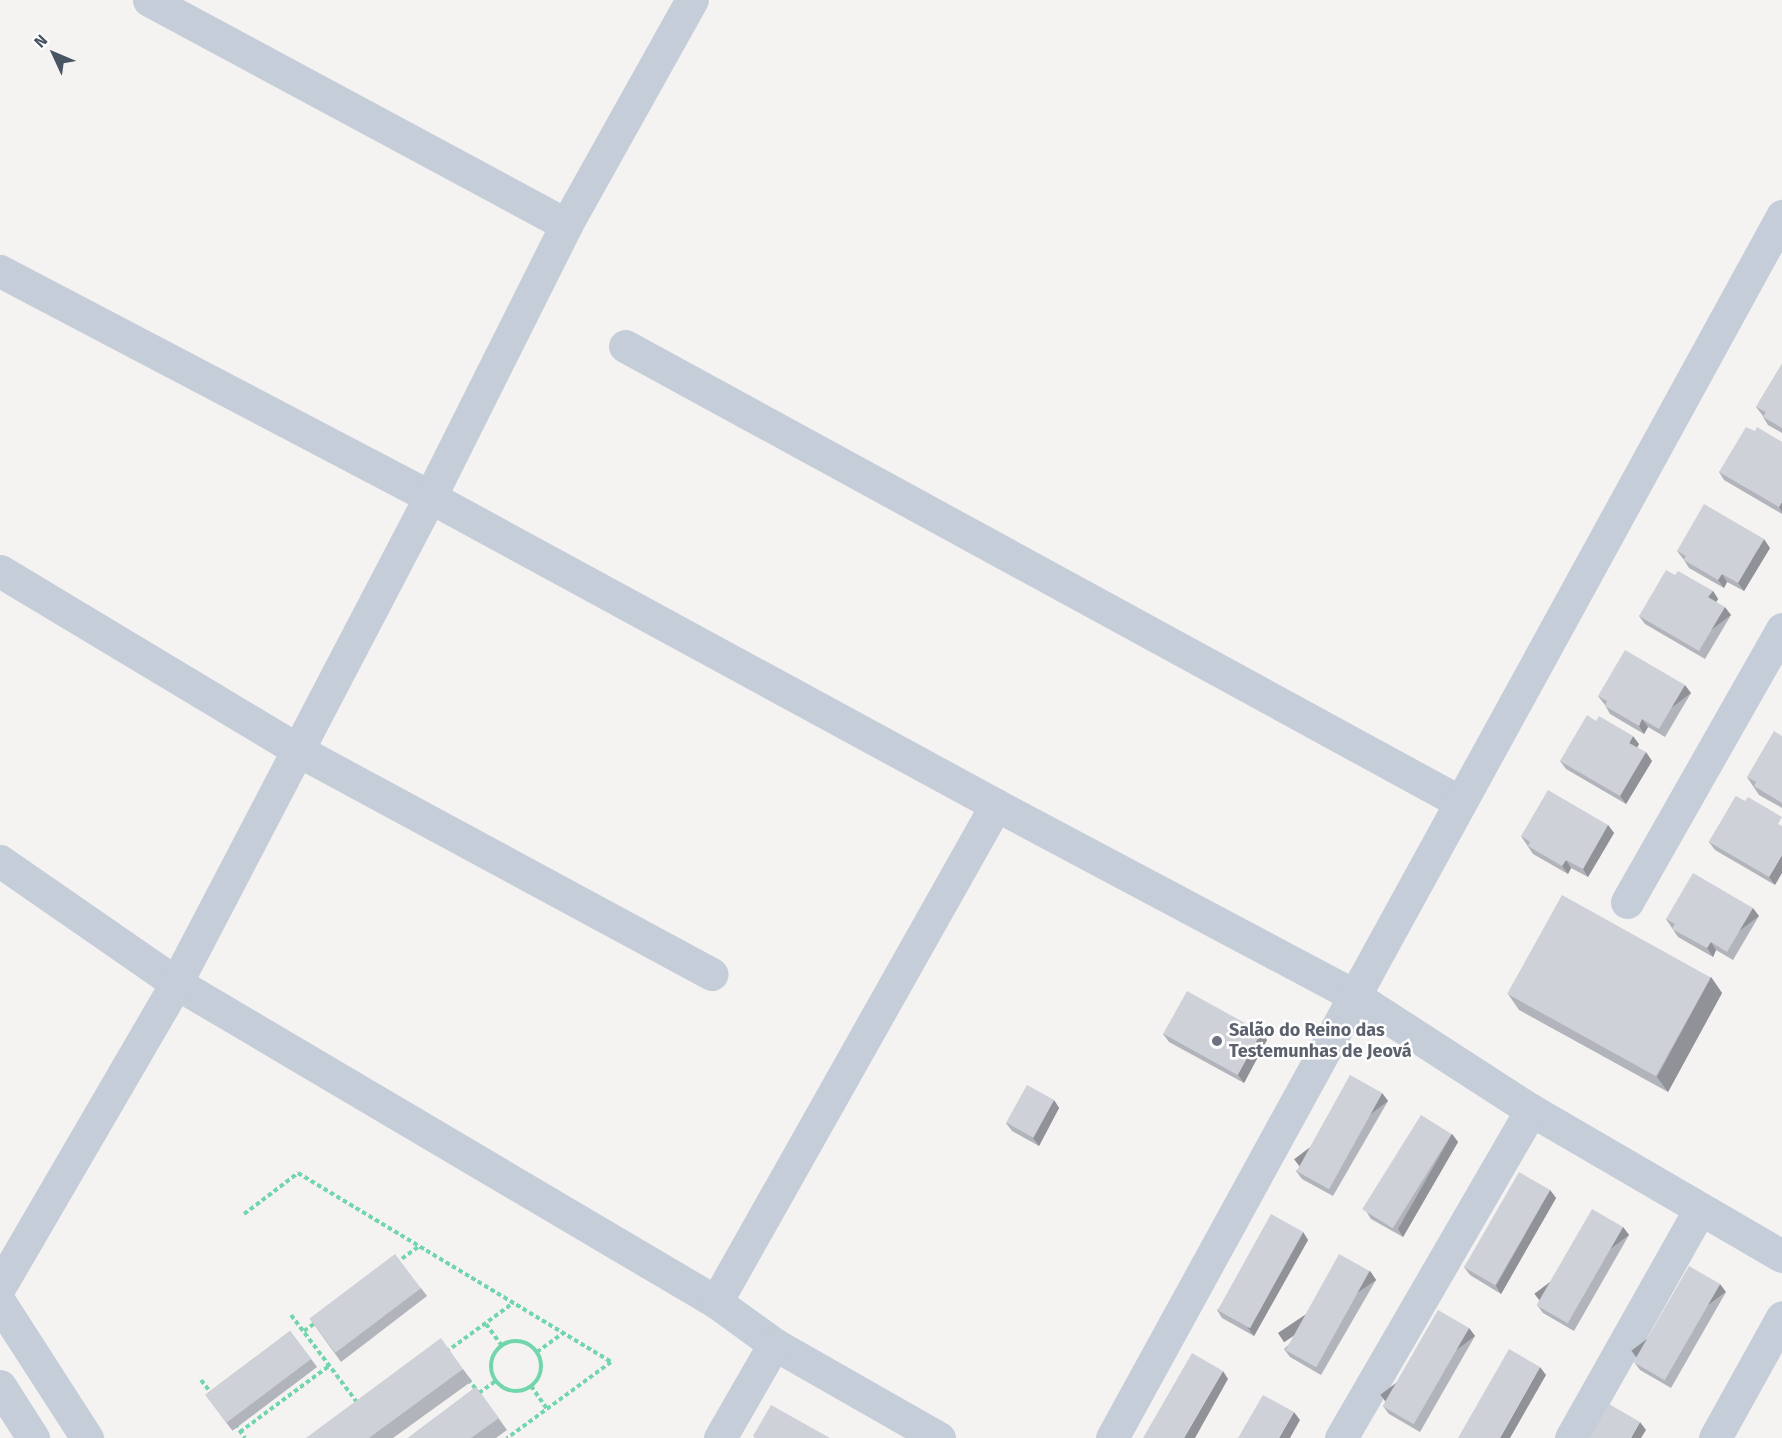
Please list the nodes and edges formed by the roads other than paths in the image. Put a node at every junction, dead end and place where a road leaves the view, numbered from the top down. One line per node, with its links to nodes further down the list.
1 (149, 0): 4 (street)
2 (692, 0): 4 (street)
3 (1782, 216): 11 (street)
4 (566, 225): 7 (street)
5 (0, 271): 7 (street)
6 (625, 346): 11 (street)
7 (430, 497): 10 (street); 12 (street)
8 (0, 572): 10 (street)
9 (1782, 629): 14 (street)
10 (299, 752): 15 (street); 16 (street)
11 (1460, 802): 17 (street)
12 (996, 805): 17 (street); 22 (street)
13 (0, 861): 16 (street)
14 (1627, 902)
15 (712, 974)
16 (176, 983): 21 (street); 22 (street)
17 (1353, 996): 18 (street); 31 (street)
18 (1531, 1110): 19 (street); 32 (street)
19 (1700, 1209): 20 (street); 33 (street)
20 (1782, 1256)
21 (0, 1286)
22 (716, 1302): 25 (street)
23 (0, 1303): 28 (street)
24 (1782, 1317): 34 (street)
25 (774, 1344): 29 (street); 30 (street)
26 (0, 1386): 27 (street)
27 (33, 1438)
28 (87, 1438)
29 (720, 1438)
30 (939, 1438)
31 (1112, 1438)
32 (1341, 1438)
33 (1571, 1438)
34 (1715, 1438)

